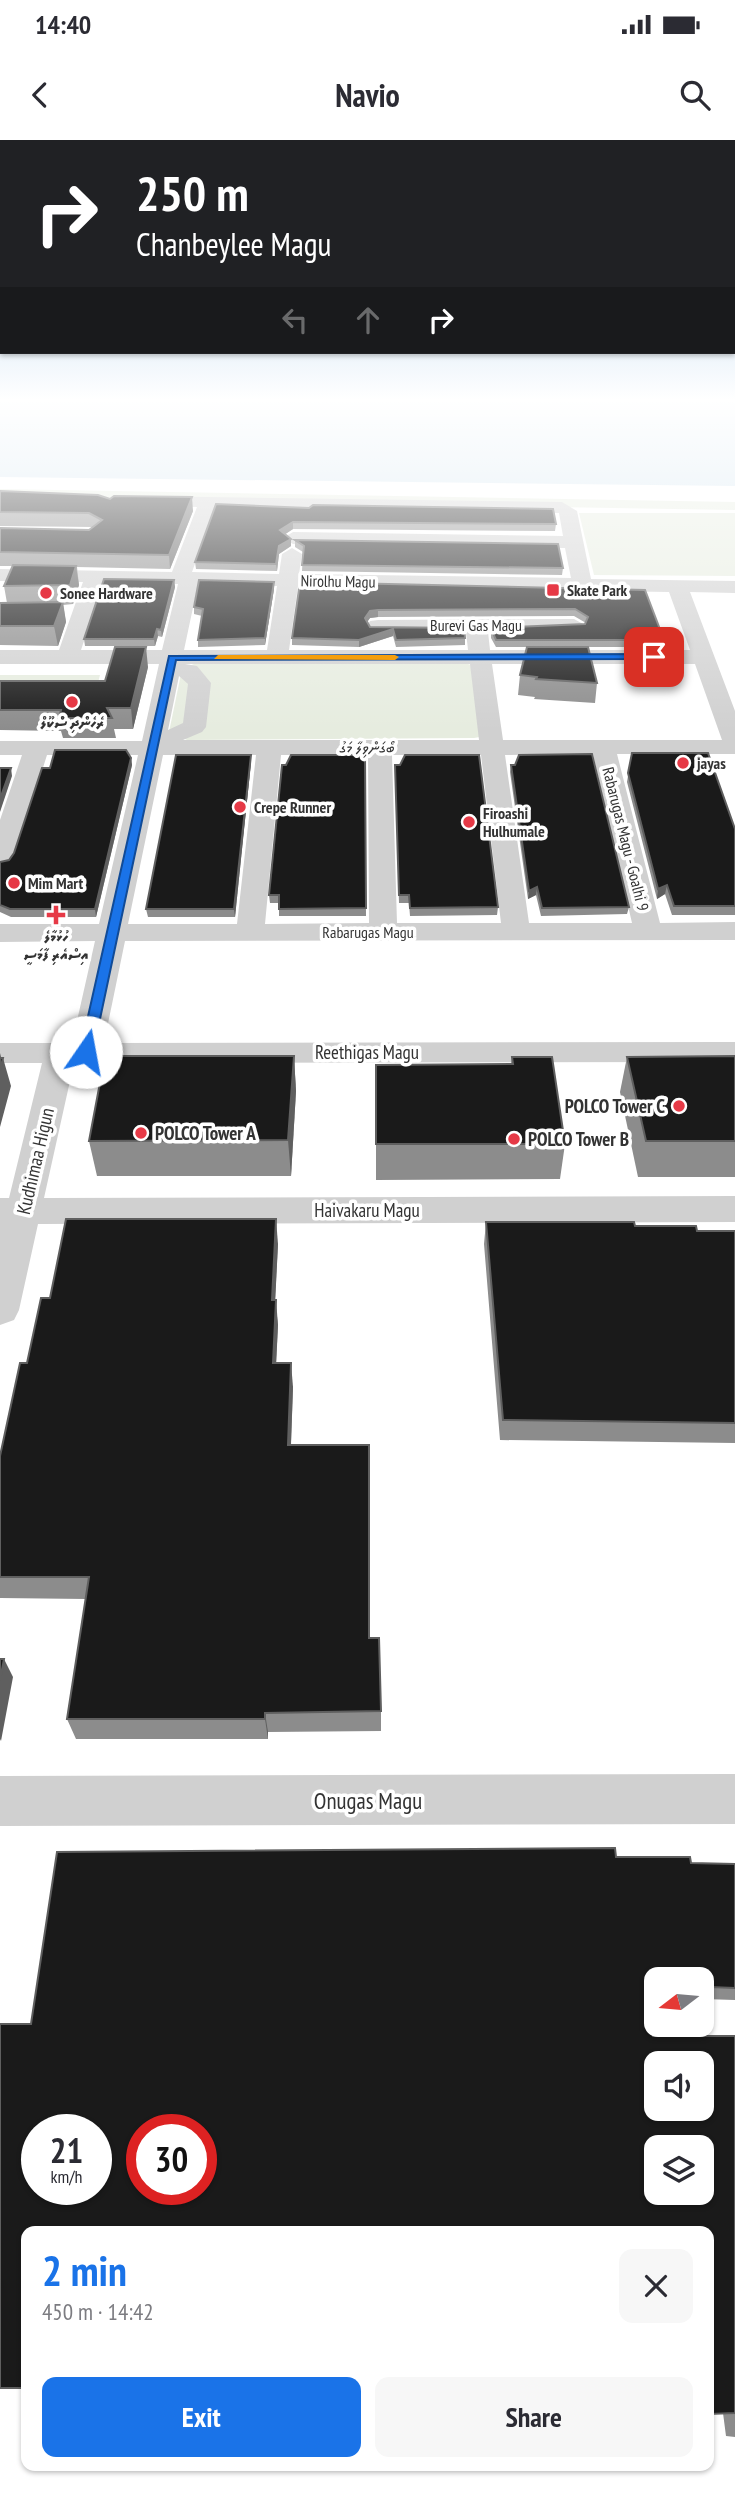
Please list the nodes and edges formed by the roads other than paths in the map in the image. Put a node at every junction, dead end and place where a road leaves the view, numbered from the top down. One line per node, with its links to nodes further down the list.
1 (205, 511): 9 (street, Kudhimaa Higun)
2 (298, 511): 4 (street)
3 (567, 511): 5 (street)
4 (293, 538): 5 (street); 11 (street)
5 (575, 542): 13 (street)
6 (81, 557): 7 (street)
7 (73, 576): 8 (street, Nirolhu Magu); 10 (street, Nirolhu Magu)
8 (95, 577): 9 (street, Nirolhu Magu); 17 (street)
9 (184, 578): 11 (street, Nirolhu Magu); 28 (street, Kudhimaa Higun)
10 (2, 579)
11 (288, 580): 12 (street, Nirolhu Magu); 23 (street)
12 (380, 581): 13 (street, Nirolhu Magu); 20 (street)
13 (573, 584): 14 (street, Nirolhu Magu); 19 (street)
14 (677, 586): 15 (street, Nirolhu Magu); 26 (street)
15 (735, 587)
16 (55, 613): 17 (street)
17 (83, 613): 22 (street)
18 (476, 625): 19 (street, Burevi Gas Magu); 20 (street, Burevi Gas Magu); 27 (street)
19 (573, 625): 25 (street)
20 (378, 626): 24 (street)
21 (0, 657): 22 (street)
22 (68, 657): 28 (street)
23 (278, 657): 24 (street); 28 (street)
24 (379, 657): 27 (street)
25 (581, 657): 26 (street); 27 (street)
26 (703, 657): 33 (street)
27 (481, 662): 31 (street)
28 (171, 663): 29 (street); 32 (street, Kudhimaa Higun)
29 (201, 683): 30 (street); 32 (street)
30 (228, 683)
31 (491, 742): 34 (street, ބޯގަންވިލާ މަގު); 35 (street, ބޯގަންވިލާ މަގު); 40 (street)
32 (154, 743): 37 (street, ބޯގަންވިލާ މަގު); 38 (street, ބޯގަންވިލާ މަގު); 43 (street, Kudhimaa Higun)
33 (735, 744): 35 (street, ބޯގަންވިލާ މަގު)
34 (380, 747): 38 (street, ބޯގަންވިލާ މަގު); 45 (street)
35 (603, 747): 41 (street, Rabarugas Magu - Goalhi 9)
36 (0, 748): 37 (street, ބޯގަންވިލާ މަގު)
37 (37, 748): 39 (street)
38 (269, 748): 44 (street)
39 (0, 859)
40 (516, 931): 41 (street, Rabarugas Magu); 45 (street, Rabarugas Magu)
41 (648, 931): 42 (street, Rabarugas Magu)
42 (735, 931)
43 (112, 932): 44 (street, Rabarugas Magu); 46 (street, Rabarugas Magu); 47 (street, Kudhimaa Higun)
44 (250, 932): 45 (street, Rabarugas Magu)
45 (383, 932)
46 (0, 933)
47 (74, 1052): 48 (street, Reethigas Magu); 49 (street, Reethigas Magu); 51 (street, Kudhimaa Higun)
48 (735, 1052)
49 (0, 1053)
50 (735, 1209): 51 (street, Haivakaru Magu)
51 (12, 1211): 52 (street, Kudhimaa Higun)
52 (0, 1310)
53 (735, 1799): 54 (street, Onugas Magu)
54 (0, 1801)

